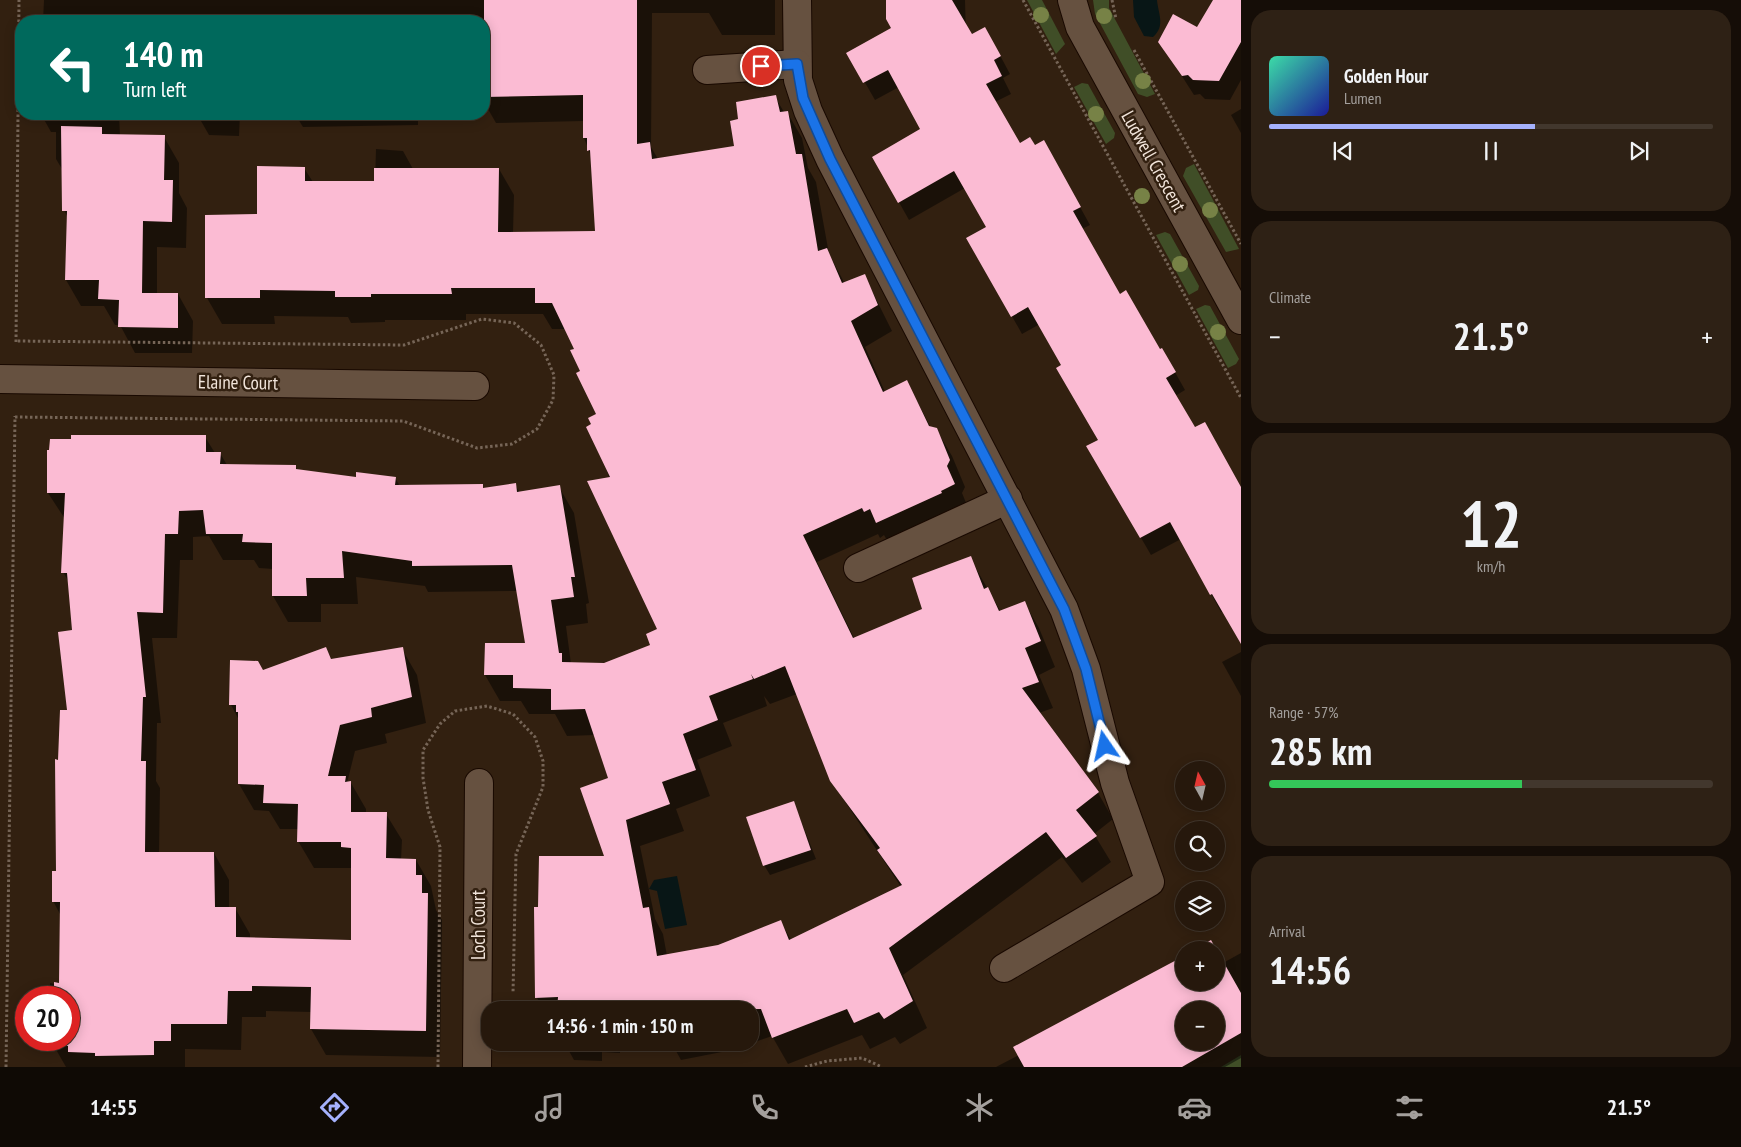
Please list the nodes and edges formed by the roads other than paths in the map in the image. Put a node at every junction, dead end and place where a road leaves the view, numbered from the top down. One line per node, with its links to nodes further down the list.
1 (797, 0): 3 (street)
2 (1072, 0): 5 (street, Ludwell Crescent)
3 (797, 64): 4 (street); 8 (street)
4 (707, 70)
5 (1241, 320)
6 (8, 379): 7 (street, Elaine Court)
7 (476, 386)
8 (1008, 499): 9 (street); 11 (street)
9 (858, 568)
10 (479, 783): 12 (street, Loch Court)
11 (1004, 968)
12 (477, 1067)

